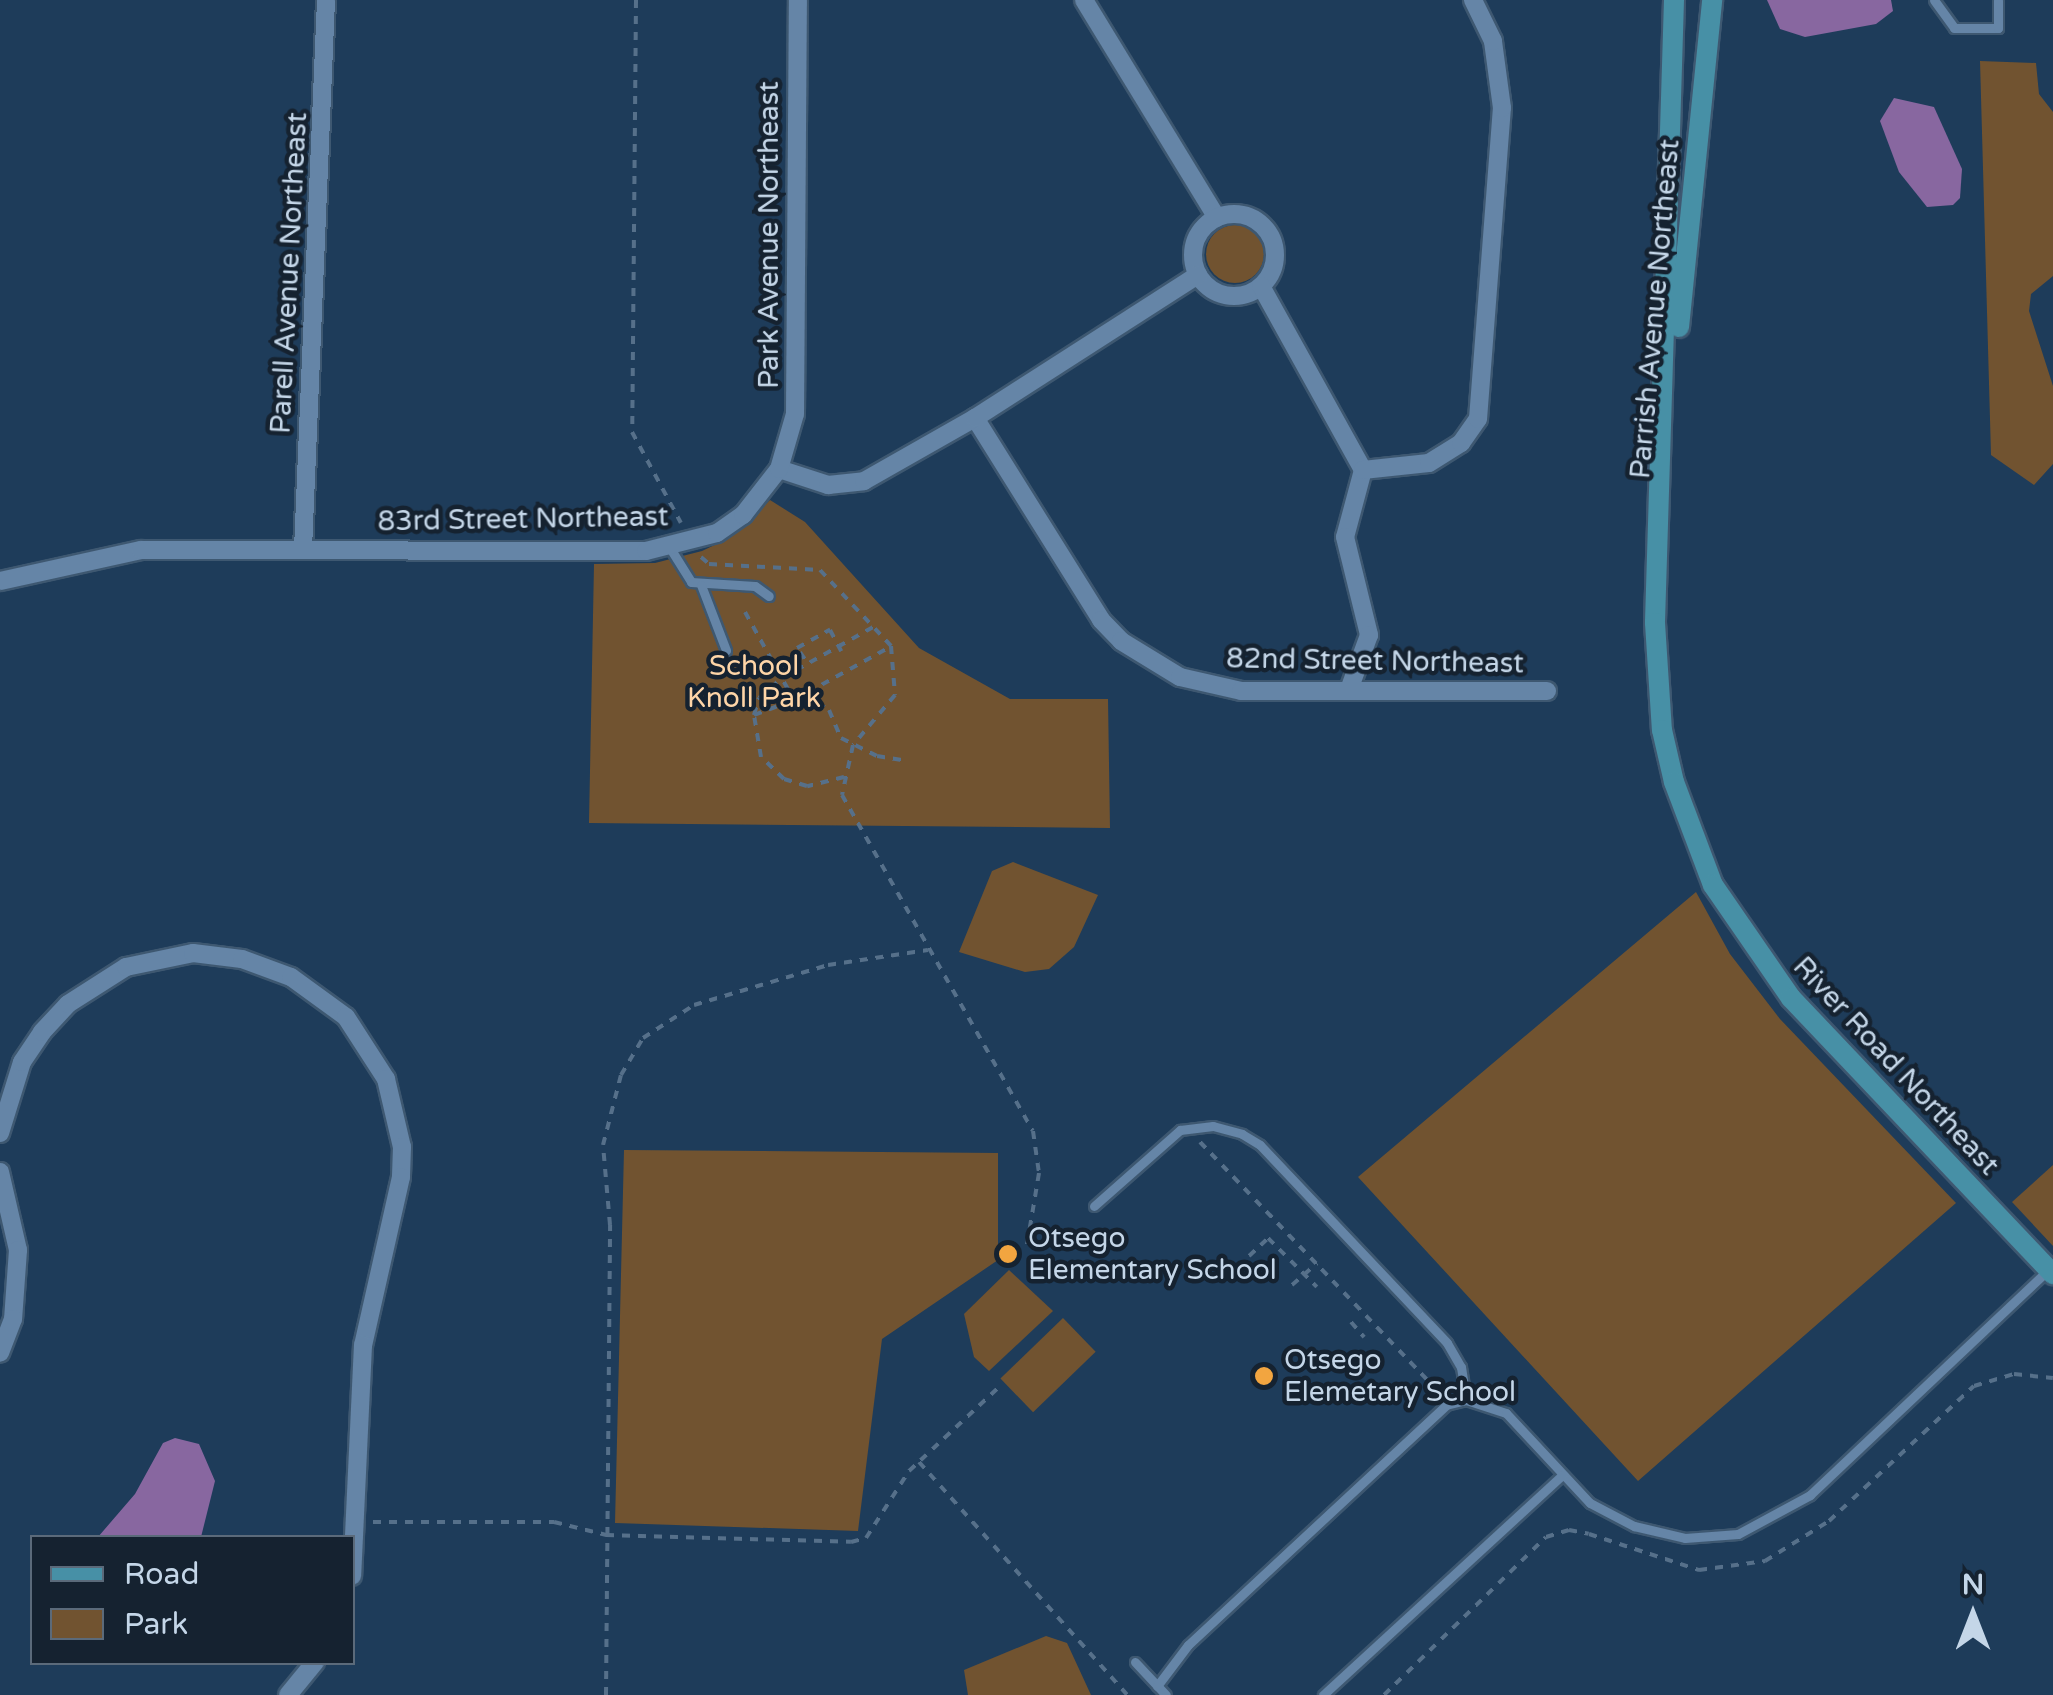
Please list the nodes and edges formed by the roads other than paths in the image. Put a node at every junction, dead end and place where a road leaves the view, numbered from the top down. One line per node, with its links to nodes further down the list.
1 (326, 0): 16 (street, Parell Avenue Northeast)
2 (798, 0): 13 (street, Park Avenue Northeast)
3 (1084, 0): 9 (street)
4 (1474, 0): 14 (street)
5 (1674, 0): 20 (main road, Parrish Avenue Northeast)
6 (1712, 0): 20 (main road, Parrish Avenue Northeast)
7 (1934, 0): 8 (lane)
8 (1998, 0)
9 (1217, 218): 10 (street); 11 (street)
10 (1198, 275): 11 (street); 12 (street)
11 (1261, 286): 14 (street)
12 (975, 418): 13 (street); 22 (street, 82nd Street Northeast)
13 (779, 469): 15 (street, 83rd Street Northeast)
14 (1364, 470): 22 (street)
15 (670, 548): 16 (street, 83rd Street Northeast); 18 (lane)
16 (304, 549): 17 (street, 83rd Street Northeast)
17 (0, 580)
18 (701, 585): 19 (lane); 21 (lane)
19 (770, 596)
20 (1655, 623): 24 (main road, Parrish Avenue Northeast)
21 (726, 650)
22 (1349, 690): 23 (street, 82nd Street Northeast)
23 (1547, 690)
24 (1714, 885): 28 (main road, River Road Northeast)
25 (0, 1133): 32 (street)
26 (0, 1172): 29 (street)
27 (1094, 1206): 30 (lane)
28 (2051, 1272): 31 (lane)
29 (0, 1353)
30 (1466, 1400): 31 (lane); 35 (lane)
31 (1562, 1475): 38 (lane)
32 (355, 1553)
33 (1134, 1662): 35 (lane)
34 (313, 1665): 36 (street)
35 (1158, 1686): 37 (lane)
36 (288, 1695)
37 (1166, 1695)
38 (1323, 1695)

